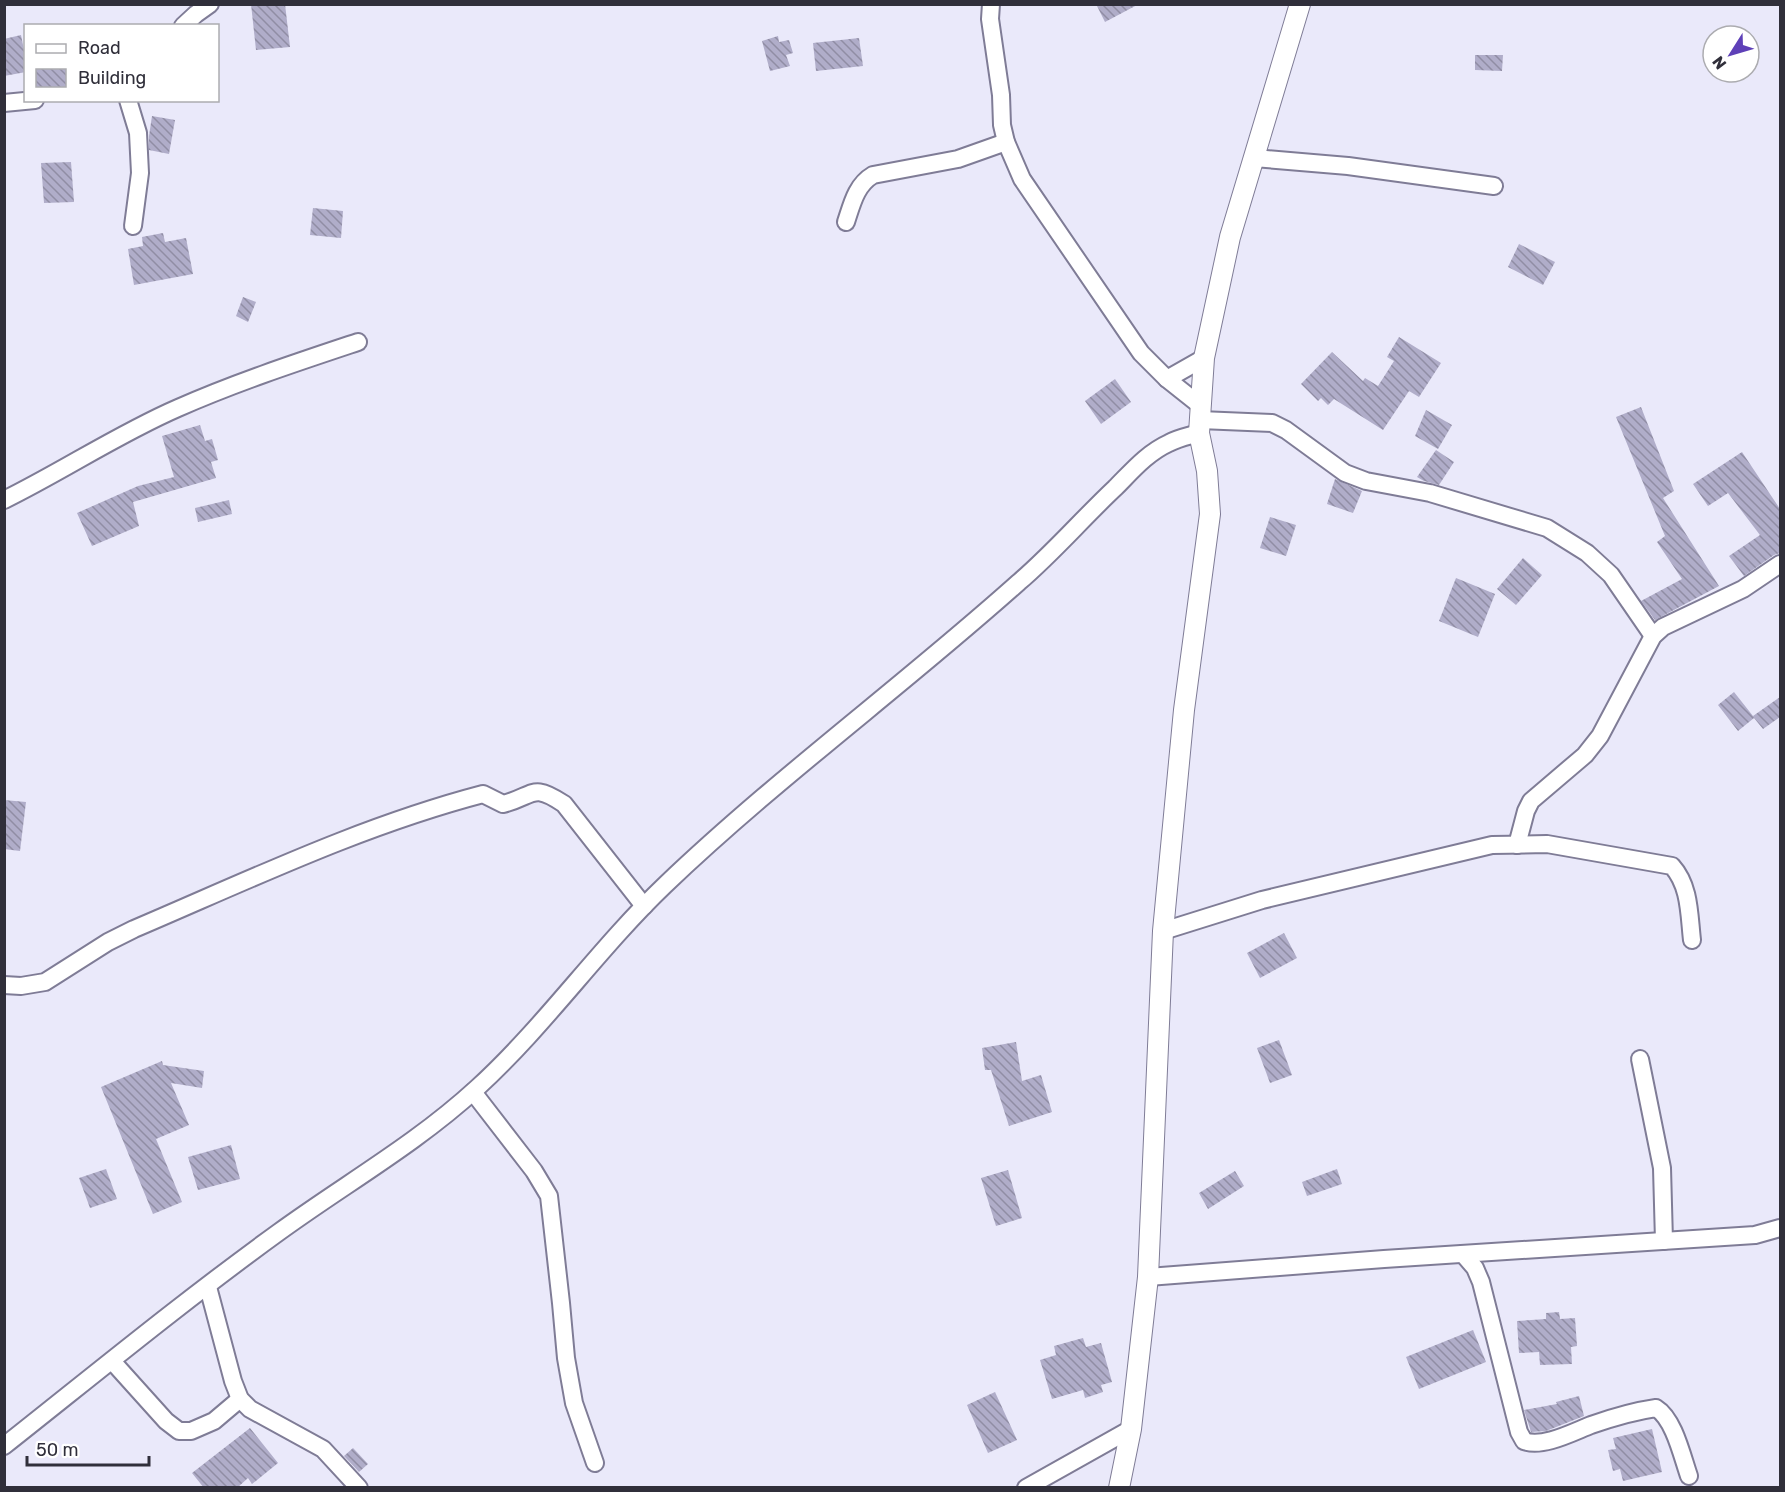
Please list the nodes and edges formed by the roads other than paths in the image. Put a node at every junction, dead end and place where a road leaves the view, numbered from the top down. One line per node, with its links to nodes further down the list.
1 (210, 4): 4 (street)
2 (991, 4): 8 (street)
3 (1300, 4): 9 (street)
4 (185, 24)
5 (24, 101): 7 (street)
6 (129, 102): 12 (street)
7 (4, 103)
8 (1006, 142): 11 (street); 15 (street)
9 (1254, 158): 10 (street); 14 (street)
10 (1494, 186)
11 (846, 222)
12 (133, 226)
13 (358, 342): 17 (street)
14 (1204, 358): 15 (street); 16 (street)
15 (1167, 380): 16 (street)
16 (1200, 420): 19 (street); 21 (street); 22 (street)
17 (4, 500)
18 (1780, 564): 19 (street)
19 (1653, 636): 20 (street)
20 (1517, 845): 22 (street); 23 (street)
21 (644, 906): 24 (street); 26 (street)
22 (1163, 931): 30 (street)
23 (1692, 940)
24 (4, 985)
25 (1640, 1059): 28 (street)
26 (473, 1092): 31 (street); 36 (street)
27 (1780, 1228): 28 (street)
28 (1664, 1241): 29 (street)
29 (1463, 1254): 30 (street); 37 (street)
30 (1148, 1277): 34 (street)
31 (208, 1287): 32 (street); 33 (street)
32 (112, 1360): 33 (street); 35 (street)
33 (240, 1399): 38 (street)
34 (1131, 1429): 39 (street); 40 (street)
35 (4, 1446)
36 (595, 1463)
37 (1689, 1476)
38 (359, 1488)
39 (1026, 1488)
40 (1119, 1488)

